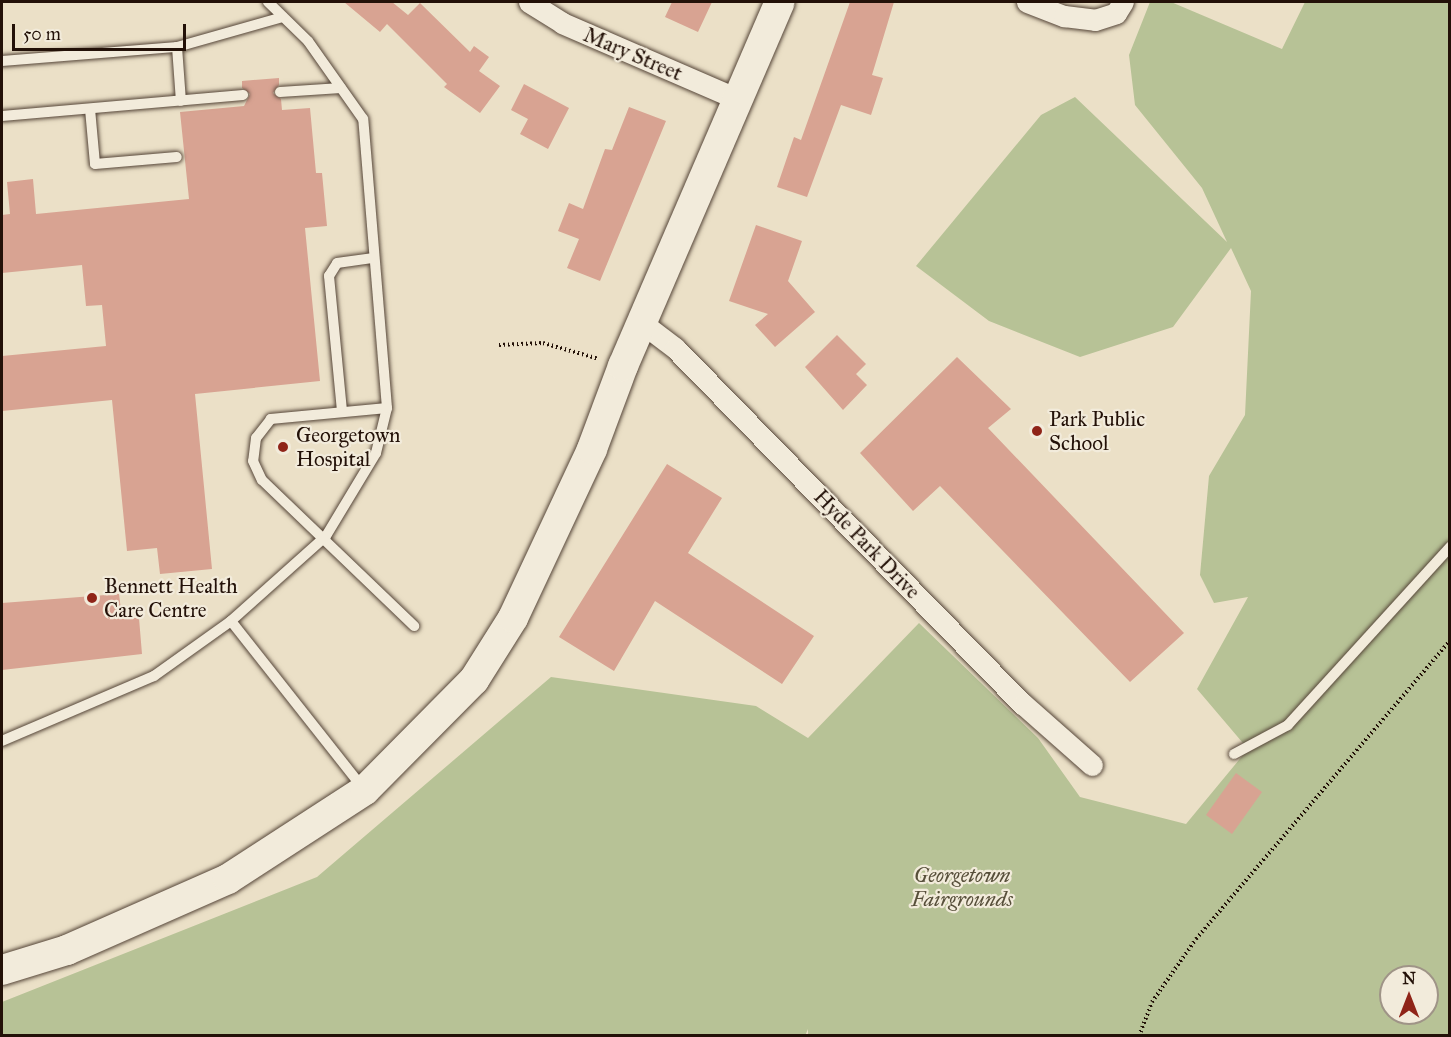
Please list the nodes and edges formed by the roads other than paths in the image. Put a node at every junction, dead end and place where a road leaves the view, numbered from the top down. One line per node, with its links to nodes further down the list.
1 (268, 2): 6 (lane)
2 (529, 2): 12 (street, Mary Street)
3 (780, 2): 12 (street)
4 (1027, 2): 5 (street)
5 (1123, 2)
6 (284, 17): 7 (lane); 9 (lane)
7 (177, 47): 8 (lane); 13 (lane)
8 (2, 62)
9 (341, 88): 10 (lane); 17 (lane)
10 (280, 92)
11 (243, 95): 13 (lane)
12 (740, 100): 18 (street)
13 (181, 101): 14 (lane)
14 (90, 108): 15 (lane); 16 (lane)
15 (2, 116)
16 (177, 157)
17 (374, 258): 19 (lane); 20 (lane)
18 (642, 323): 29 (street, Hyde Park Drive); 30 (street)
19 (387, 408): 20 (lane); 21 (lane)
20 (342, 411): 21 (lane)
21 (321, 540): 23 (lane); 24 (lane)
22 (1449, 547): 28 (lane)
23 (231, 621): 26 (lane); 30 (lane)
24 (414, 626)
25 (2, 731): 26 (lane)
26 (13, 736): 27 (lane)
27 (2, 741)
28 (1234, 754)
29 (1092, 765)
30 (364, 790): 31 (street)
31 (2, 970)

